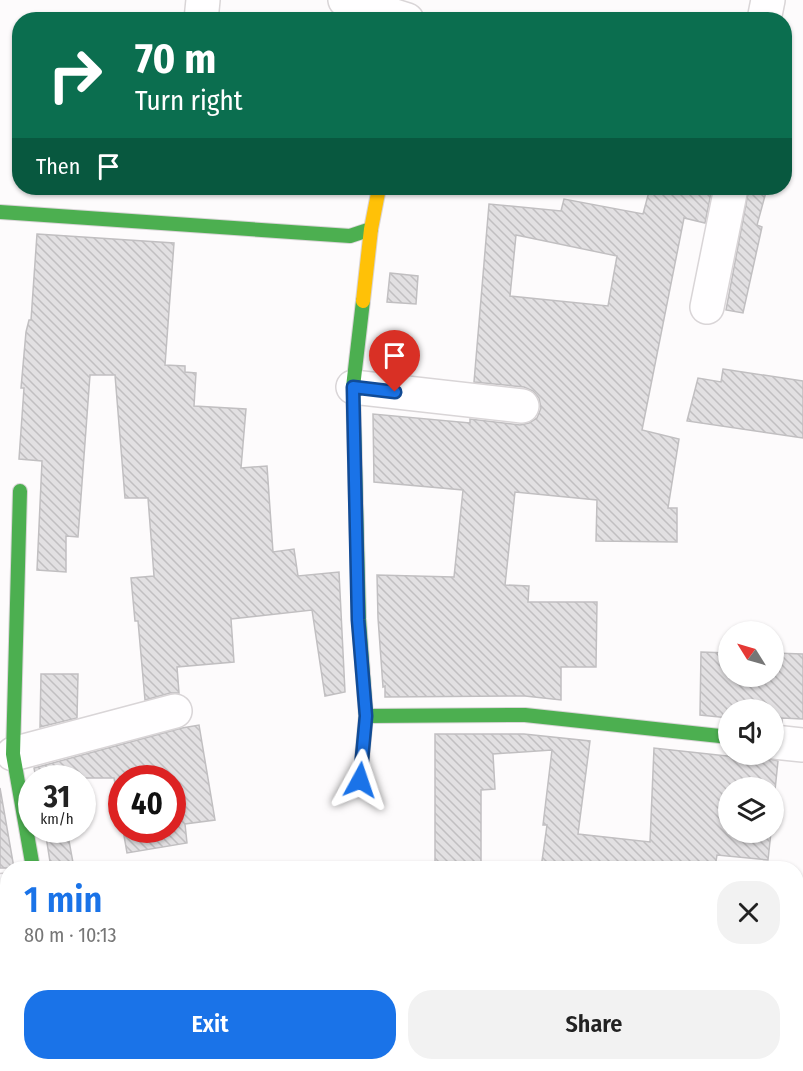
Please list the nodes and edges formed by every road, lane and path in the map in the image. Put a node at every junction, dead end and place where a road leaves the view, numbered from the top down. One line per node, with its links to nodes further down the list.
1 (345, 0): 2 (street)
2 (383, 12)
3 (378, 195): 6 (street)
4 (730, 195): 7 (street)
5 (0, 212): 6 (street)
6 (371, 229): 8 (street)
7 (707, 308)
8 (353, 387): 9 (street); 12 (street)
9 (522, 406)
10 (20, 490): 16 (street)
11 (175, 711): 16 (street)
12 (366, 716): 13 (street); 17 (street)
13 (718, 736)
14 (784, 743): 15 (street)
15 (803, 745)
16 (13, 754): 18 (street)
17 (360, 780)
18 (32, 861)

